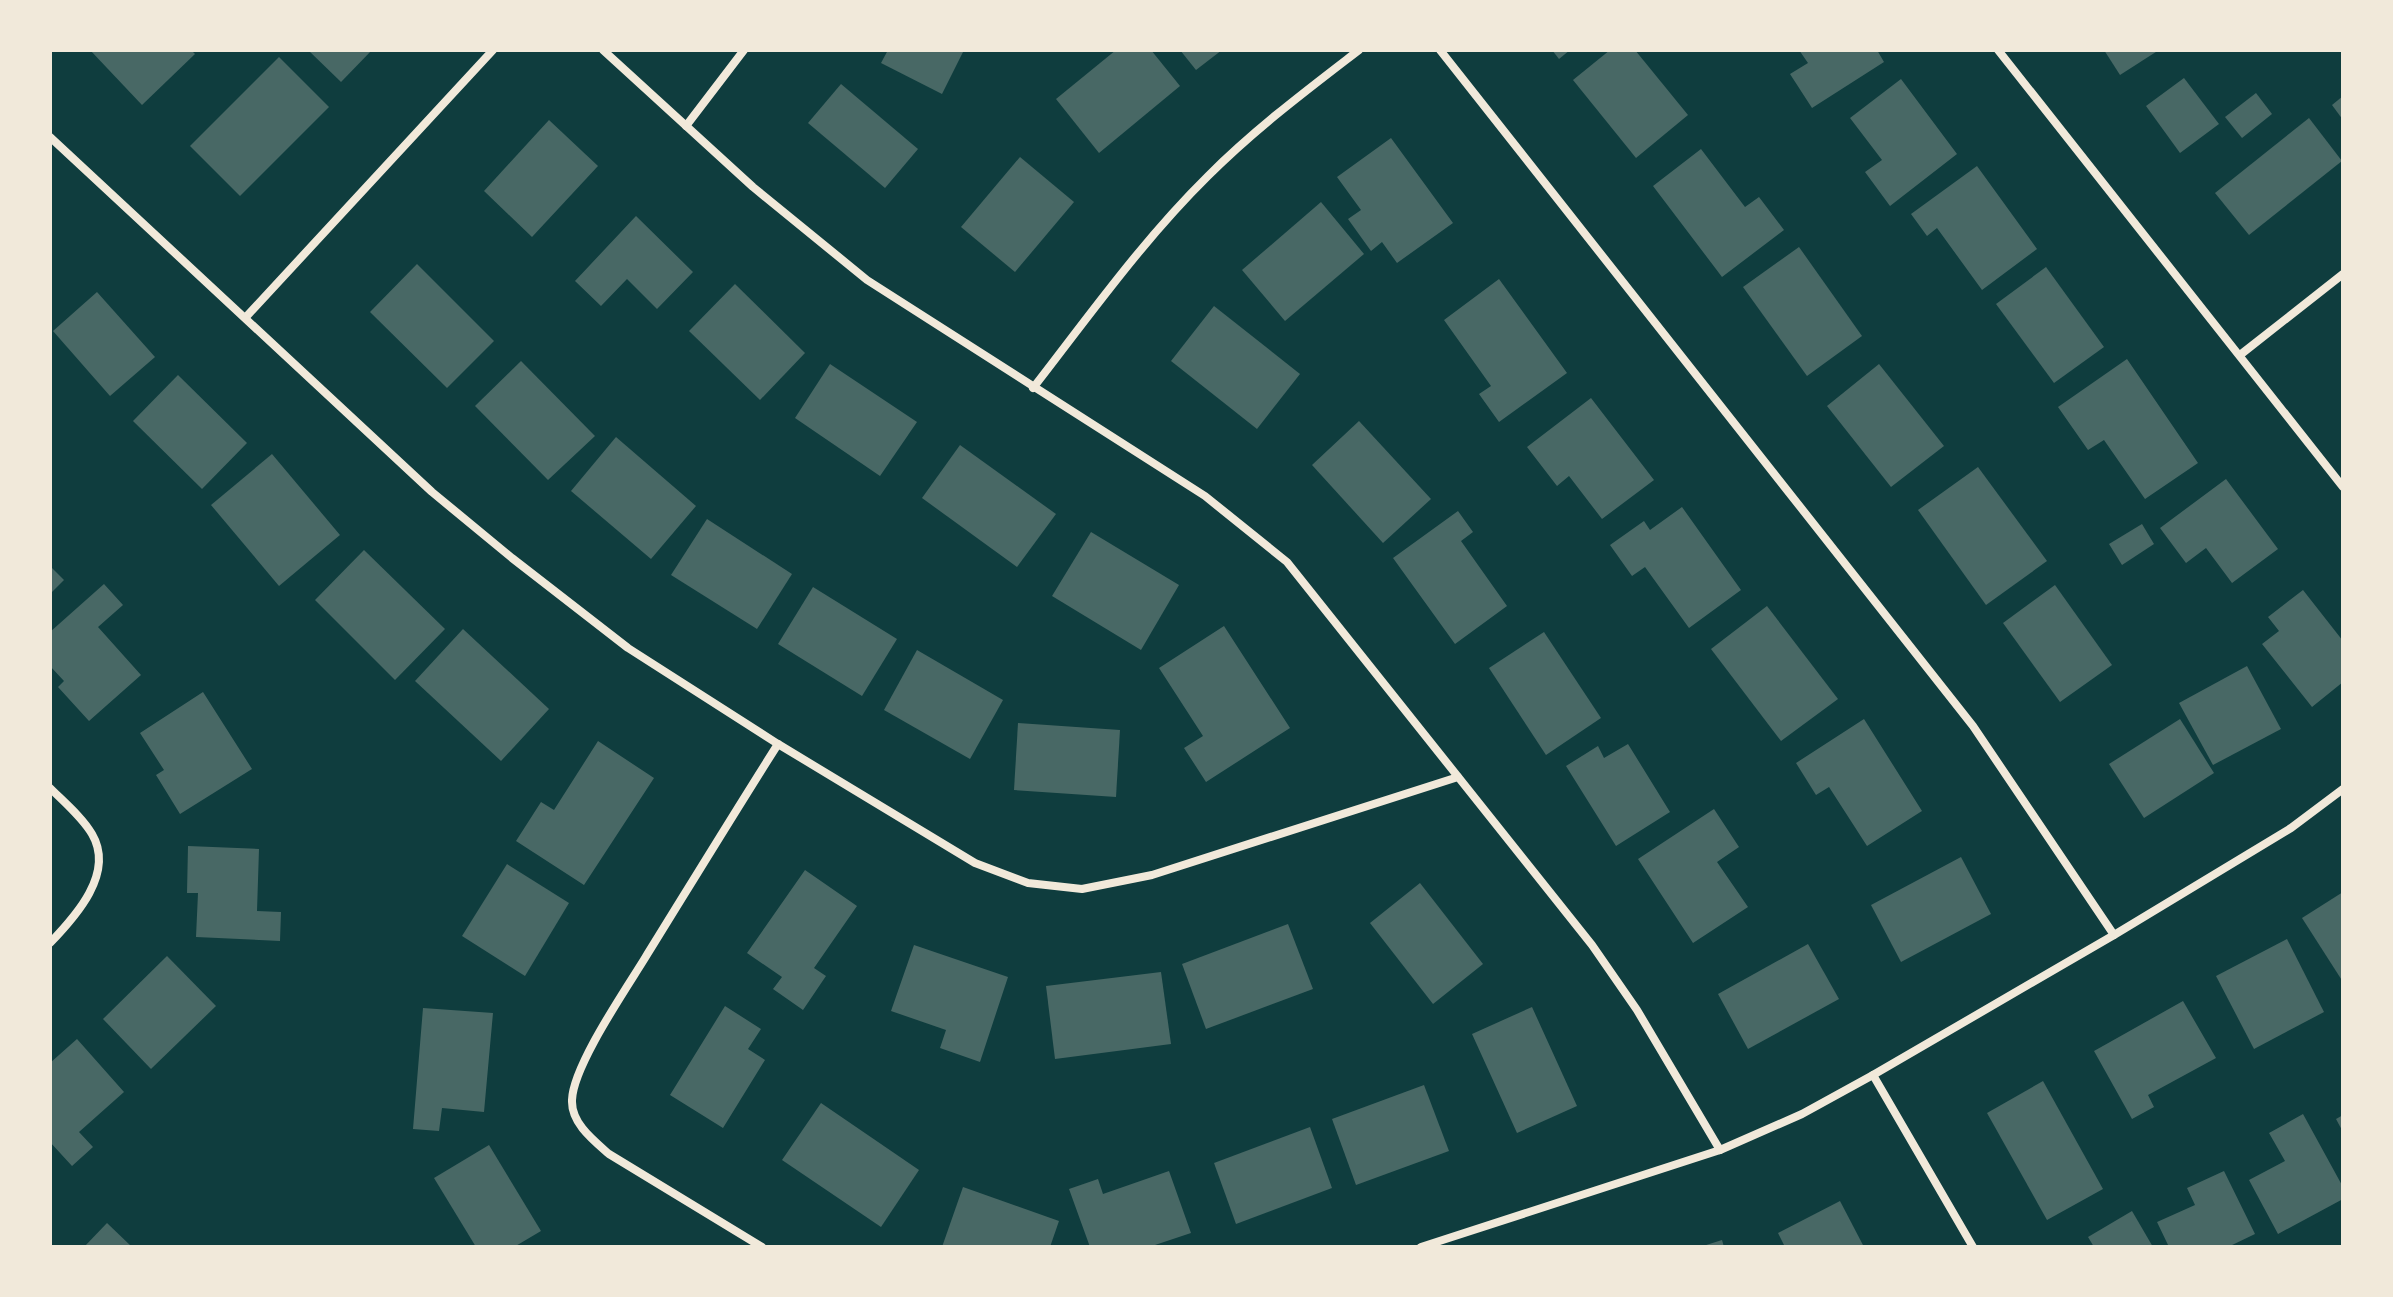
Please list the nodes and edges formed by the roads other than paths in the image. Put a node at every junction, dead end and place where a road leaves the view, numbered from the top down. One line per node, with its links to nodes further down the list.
1 (493, 50): 10 (street)
2 (603, 50): 7 (street)
3 (744, 50): 7 (street)
4 (1359, 50): 12 (street)
5 (1440, 50): 18 (street)
6 (1998, 50): 11 (street)
7 (686, 126): 12 (street)
8 (50, 137): 10 (street)
9 (2343, 274): 11 (street)
10 (246, 317): 14 (street)
11 (2240, 355): 13 (street)
12 (1033, 388): 15 (street)
13 (2343, 487)
14 (778, 744): 15 (street); 22 (street)
15 (1458, 777): 21 (street)
16 (50, 788): 19 (street)
17 (2343, 789): 18 (street)
18 (2114, 935): 20 (street)
19 (50, 943)
20 (1873, 1075): 21 (street); 24 (street)
21 (1720, 1150): 23 (street)
22 (762, 1247)
23 (1421, 1247)
24 (1973, 1247)

